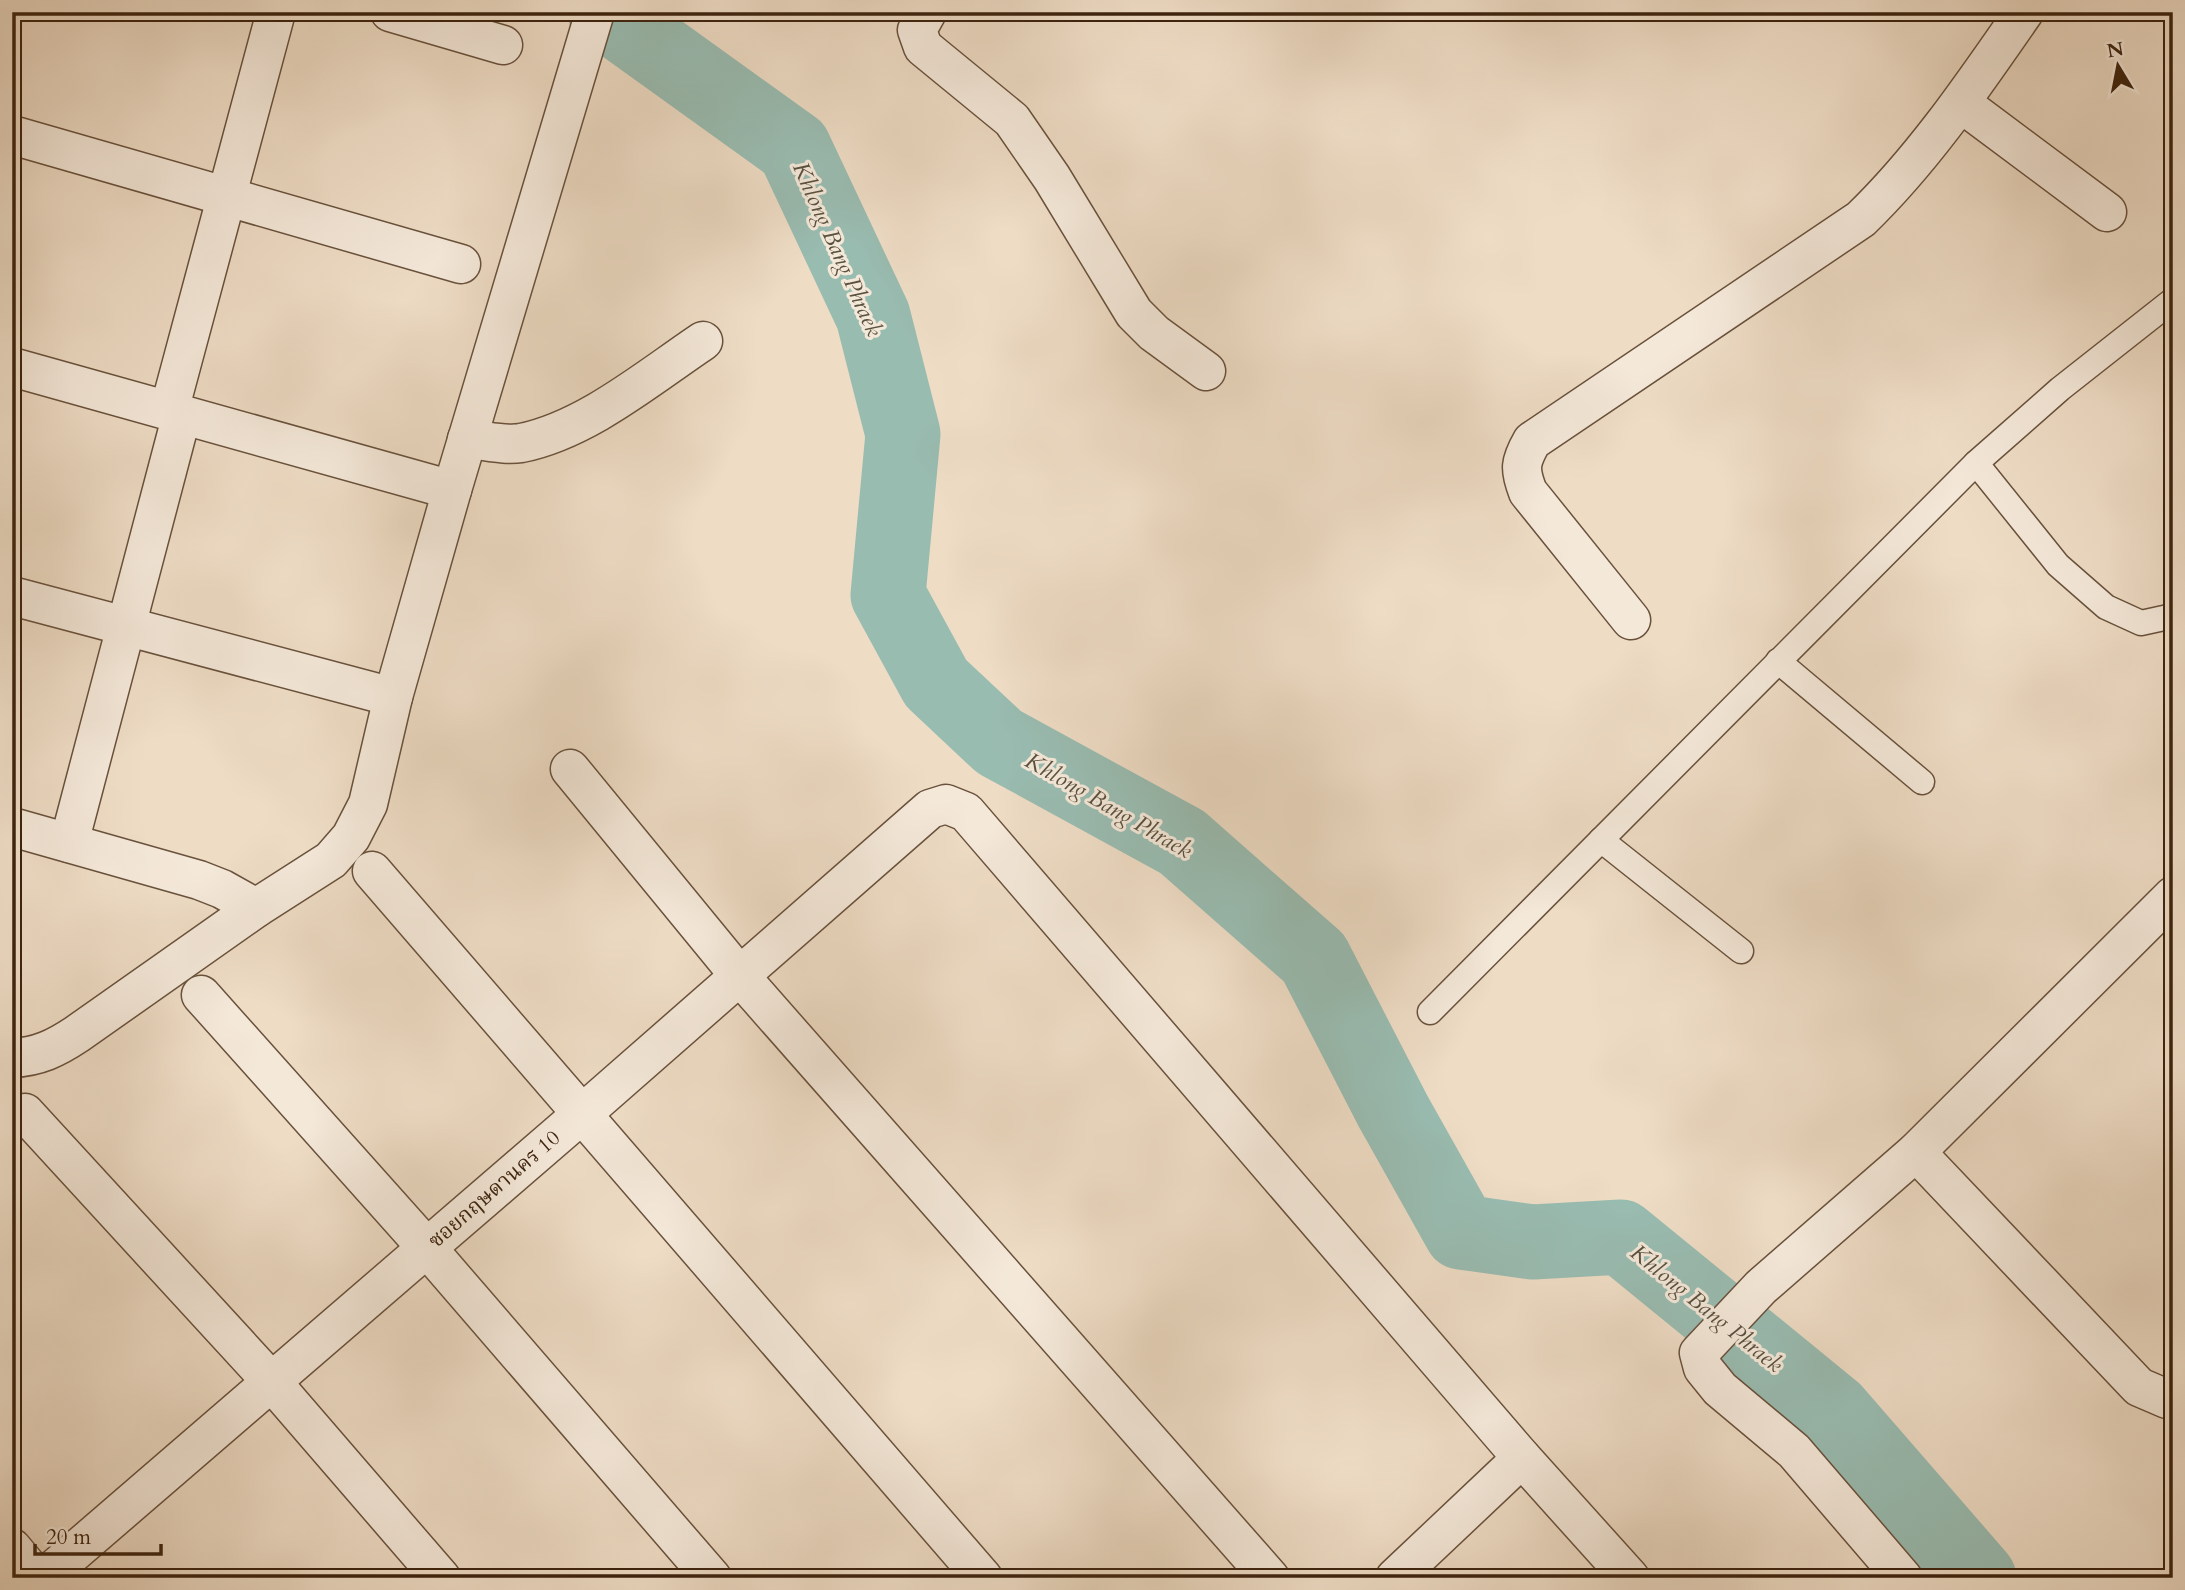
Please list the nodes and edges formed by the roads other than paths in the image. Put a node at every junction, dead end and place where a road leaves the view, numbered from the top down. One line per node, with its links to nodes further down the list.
1 (276, 12): 9 (street)
2 (390, 12): 6 (street)
3 (927, 12): 15 (street)
4 (2024, 12): 7 (street)
5 (591, 28): 17 (street)
6 (503, 46)
7 (1961, 103): 10 (street); 22 (street)
8 (12, 135): 9 (street)
9 (227, 197): 11 (street); 16 (street)
10 (2107, 212)
11 (461, 264)
12 (2173, 300): 18 (lane)
13 (703, 341): 17 (street)
14 (12, 367): 16 (street)
15 (1206, 371)
16 (176, 412): 19 (street); 23 (street)
17 (467, 439): 19 (street)
18 (1976, 463): 21 (lane); 24 (lane)
19 (452, 490): 25 (street)
20 (12, 596): 23 (street)
21 (2173, 616)
22 (1631, 620)
23 (127, 625): 25 (street); 30 (street)
24 (1778, 661): 27 (lane); 29 (lane)
25 (393, 697): 33 (street)
26 (570, 769): 35 (street)
27 (1922, 782)
28 (12, 827): 30 (street)
29 (1601, 840): 34 (lane); 37 (lane)
30 (69, 843): 33 (street)
31 (372, 871): 40 (street)
32 (2173, 896): 41 (street)
33 (256, 908): 38 (street)
34 (1741, 951)
35 (739, 975): 40 (street, ซอยกฤษดานคร 10); 45 (street, ซอยกฤษดานคร 10); 51 (street)
36 (201, 995): 42 (street)
37 (1430, 1012)
38 (12, 1058)
39 (26, 1113): 43 (street)
40 (582, 1114): 42 (street, ซอยกฤษดานคร 10); 50 (street)
41 (1916, 1152): 44 (street); 54 (street)
42 (426, 1248): 43 (street, ซอยกฤษดานคร 10); 49 (street)
43 (271, 1381): 47 (street, ซอยกฤษดานคร 10); 48 (street)
44 (2173, 1396)
45 (1521, 1458): 52 (street); 53 (street)
46 (12, 1548): 47 (street)
47 (56, 1574)
48 (441, 1578)
49 (712, 1578)
50 (983, 1578)
51 (1270, 1578)
52 (1395, 1578)
53 (1630, 1578)
54 (1903, 1578)

